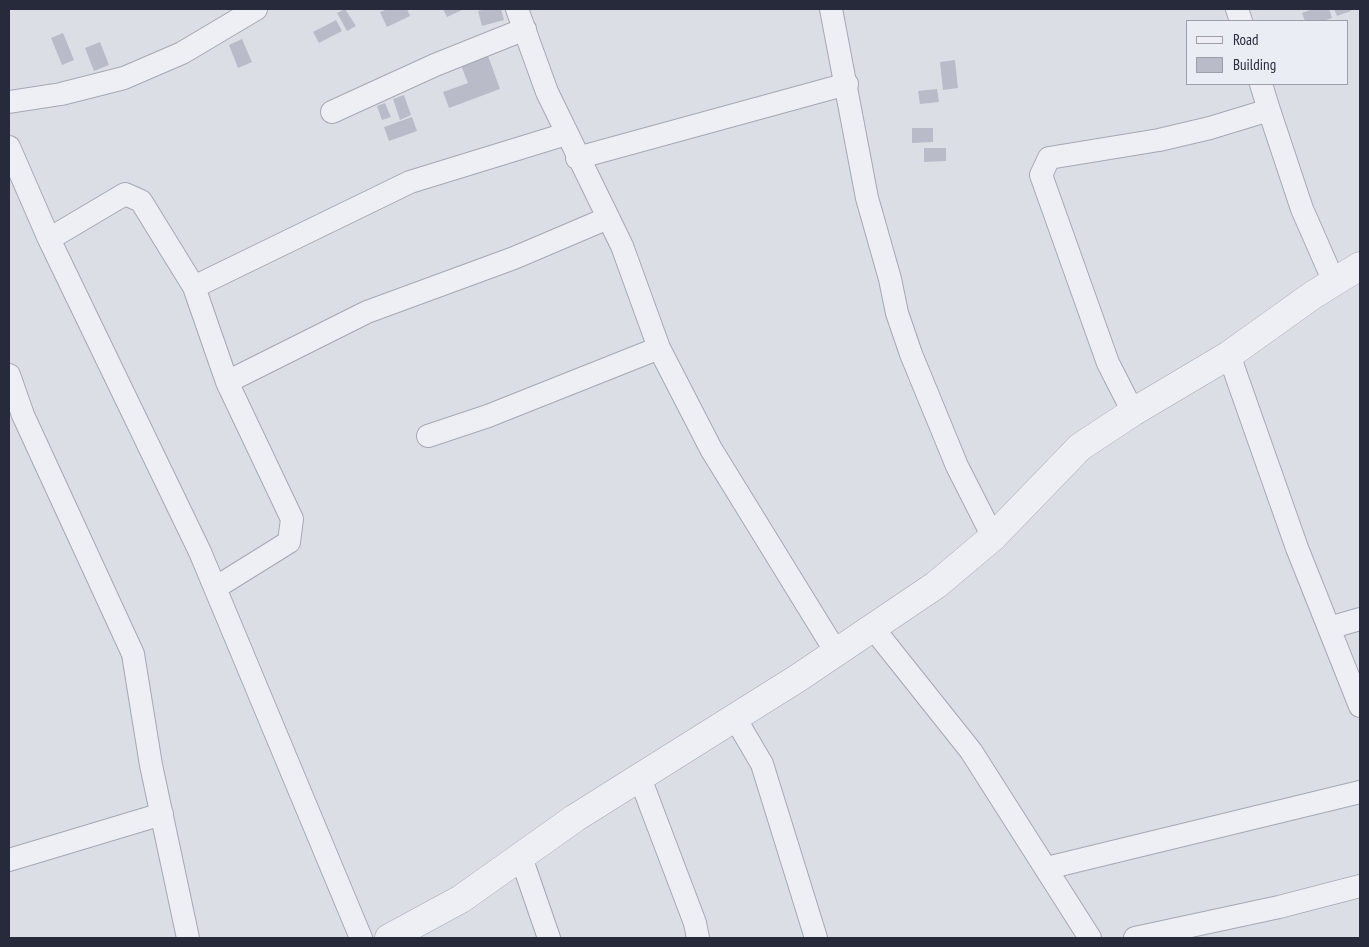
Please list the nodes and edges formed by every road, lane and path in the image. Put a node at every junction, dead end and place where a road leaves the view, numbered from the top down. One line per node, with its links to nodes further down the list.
1 (256, 9): 6 (street)
2 (831, 9): 4 (street)
3 (521, 19): 8 (street); 9 (street)
4 (846, 84): 11 (street); 23 (street)
5 (1261, 85): 7 (street)
6 (9, 102)
7 (1269, 110): 15 (street); 21 (street)
8 (332, 112)
9 (566, 134): 11 (street); 16 (street)
10 (9, 147): 13 (street)
11 (578, 158): 12 (street)
12 (608, 218): 17 (street); 20 (street)
13 (49, 239): 16 (street); 24 (street)
14 (1360, 266): 15 (street)
15 (1334, 282): 18 (street)
16 (194, 287): 20 (street)
17 (659, 348): 22 (street); 28 (street)
18 (1229, 355): 21 (street); 27 (street)
19 (9, 375): 33 (street)
20 (227, 382): 24 (street)
21 (1132, 412): 23 (street)
22 (428, 436)
23 (993, 537): 26 (street)
24 (215, 588): 39 (street)
25 (1360, 619): 27 (street)
26 (873, 628): 28 (street); 36 (street)
27 (1329, 628): 29 (street)
28 (836, 652): 30 (street)
29 (1360, 706)
30 (735, 718): 31 (street); 43 (street)
31 (640, 778): 34 (street); 42 (street)
32 (1360, 792): 36 (street)
33 (162, 814): 35 (street); 38 (street)
34 (520, 857): 40 (street); 41 (street)
35 (9, 860)
36 (1046, 868): 44 (street)
37 (1360, 886): 45 (street)
38 (188, 938)
39 (361, 938)
40 (389, 938)
41 (548, 938)
42 (698, 938)
43 (816, 938)
44 (1090, 938)
45 (1135, 938)

